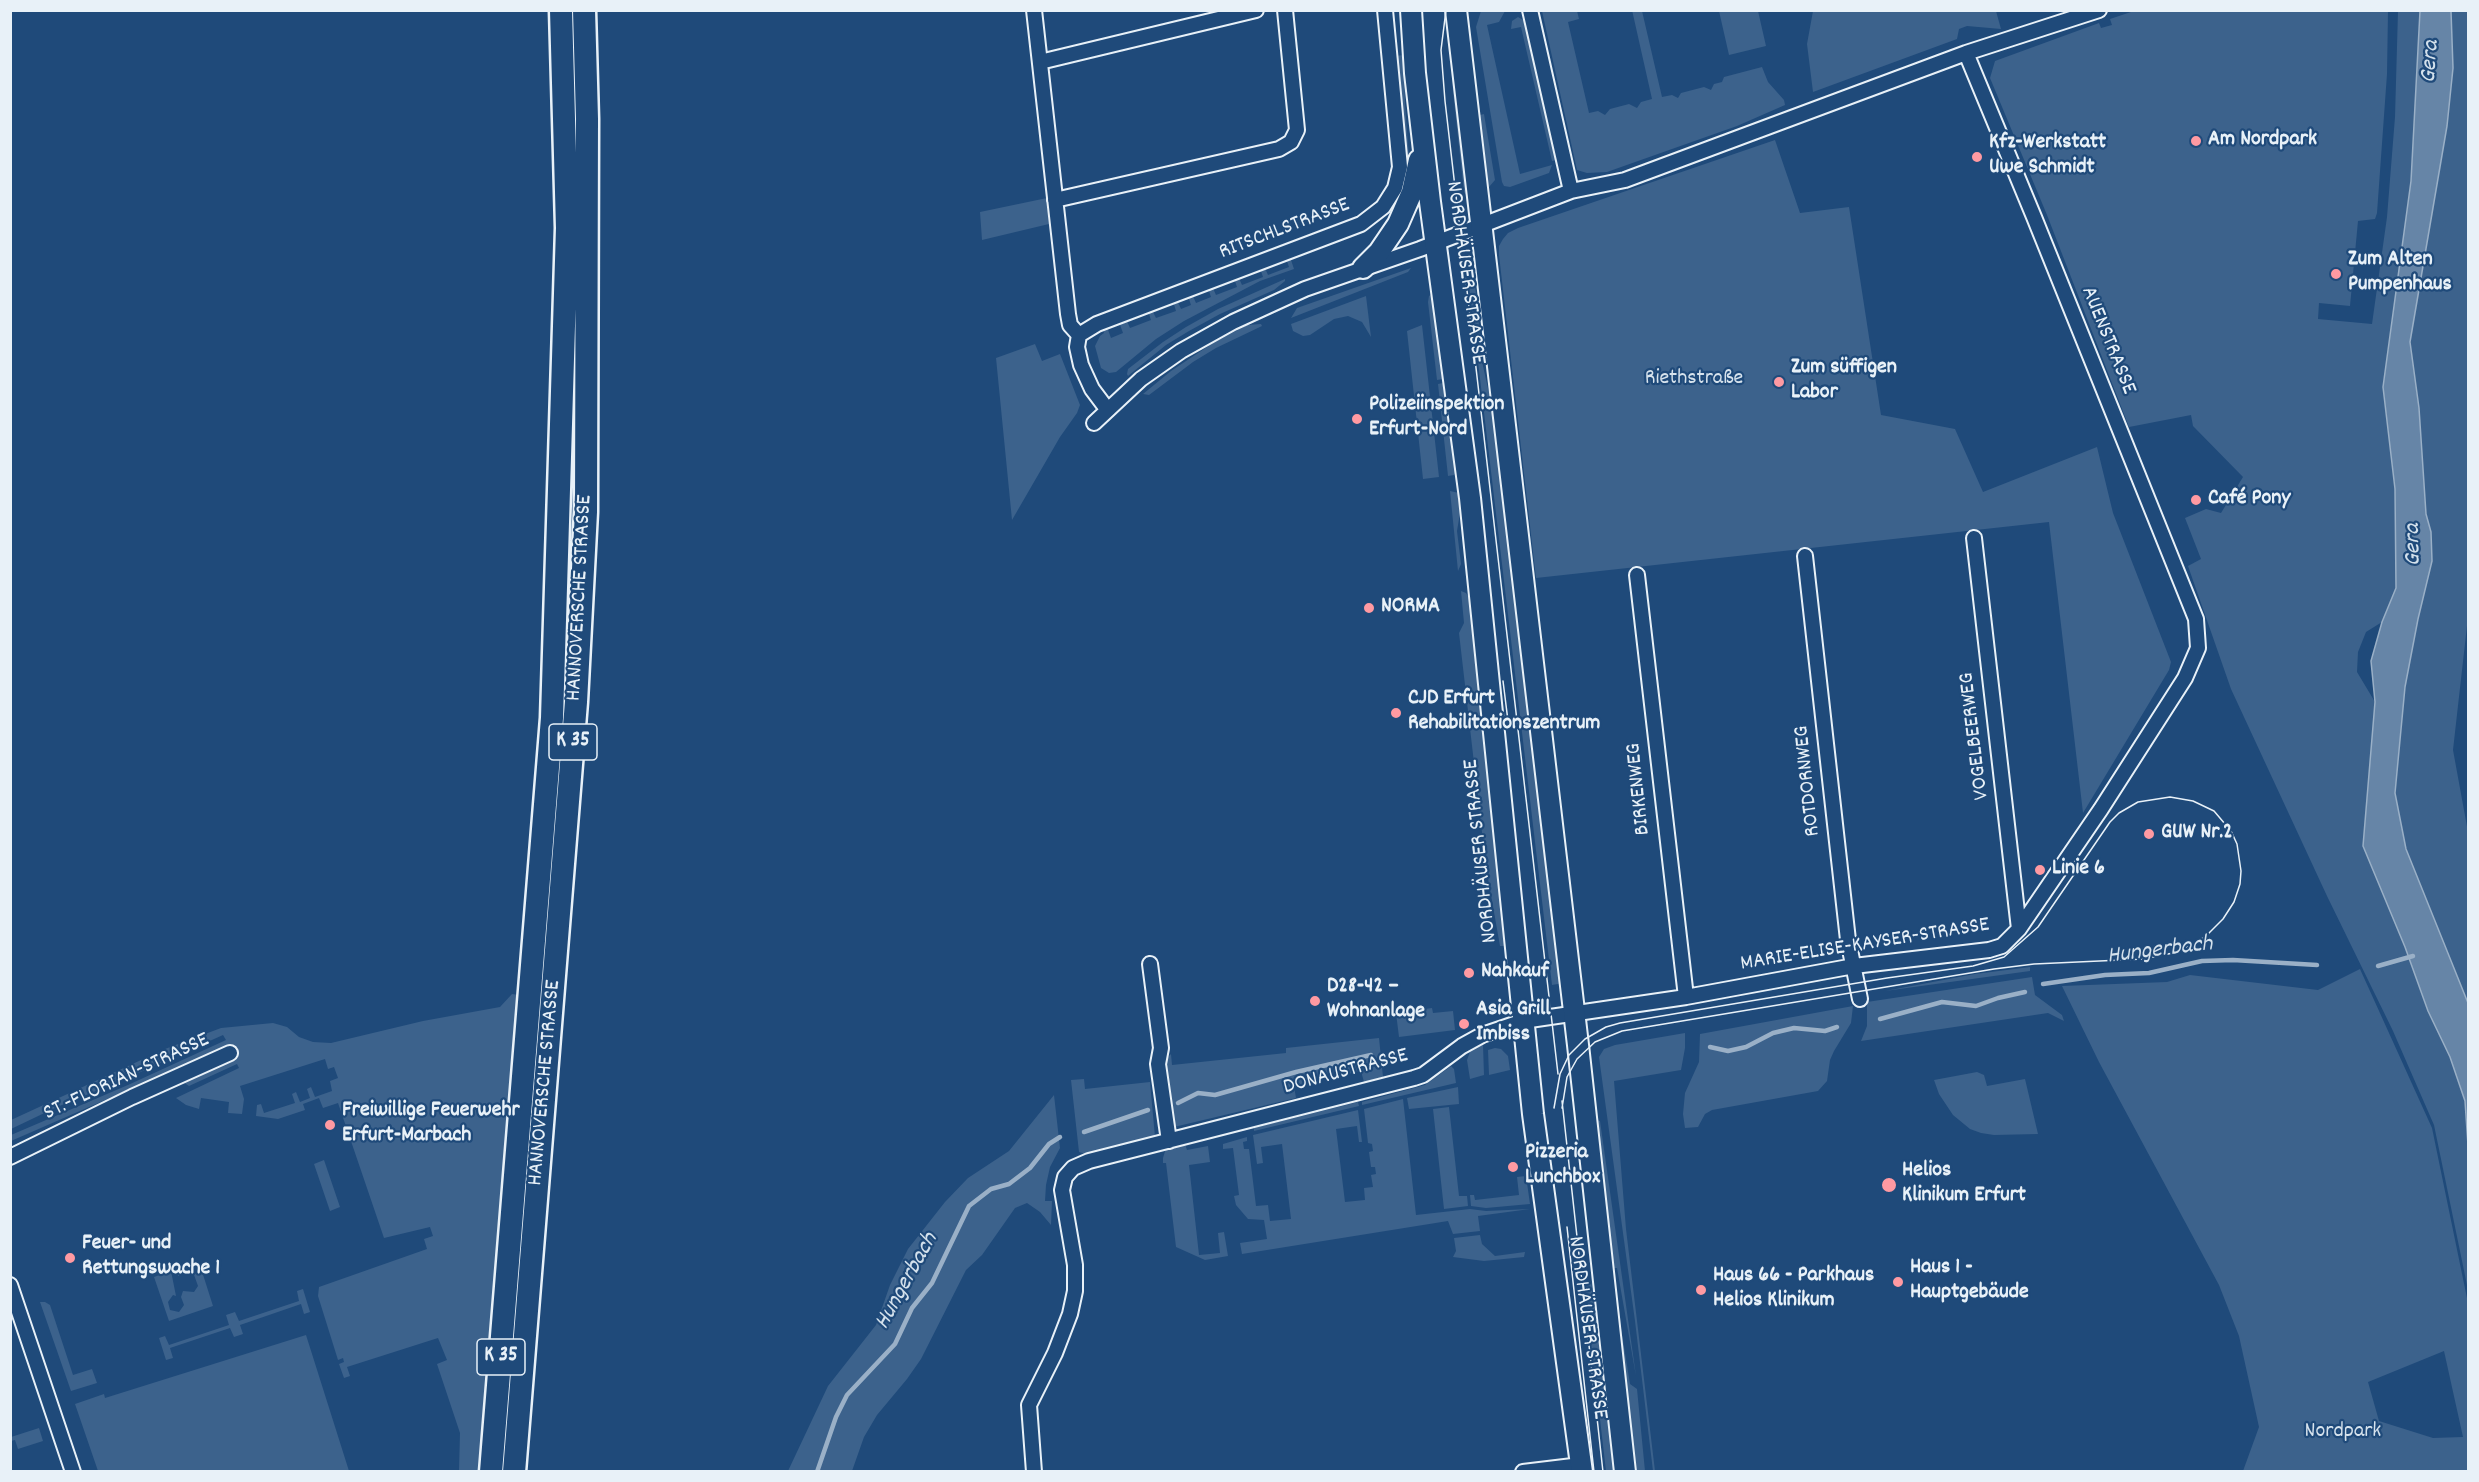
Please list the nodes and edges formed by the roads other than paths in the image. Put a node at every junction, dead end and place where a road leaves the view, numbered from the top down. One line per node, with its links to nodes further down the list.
1 (561, 10): 39 (highway, HANNOVERSCHE STRASSE / K 35)
2 (585, 10): 40 (highway, HANNOVERSCHE STRASSE / K 35)
3 (1034, 10): 12 (street)
4 (1256, 10): 12 (street)
5 (1285, 10): 15 (street)
6 (1385, 10): 19 (street, RITSCHLSTRASSE)
7 (1411, 10): 13 (main road, NORDHÄUSER STRASSE)
8 (1456, 10): 16 (main road, NORDHÄUSER STRASSE)
9 (1530, 10): 14 (street)
10 (2099, 10): 11 (street)
11 (1966, 53): 14 (street); 25 (street, AUENSTRASSE)
12 (1040, 62): 15 (street)
13 (1421, 130): 17 (main road, NORDHÄUSER STRASSE); 18 (main road)
14 (1571, 191): 16 (street)
15 (1055, 200): 19 (street)
16 (1481, 224): 17 (street); 31 (main road, NORDHÄUSER STRASSE)
17 (1436, 243): 18 (street); 32 (main road, NORDHÄUSER STRASSE)
18 (1363, 268): 20 (street)
19 (1079, 335): 20 (street)
20 (1107, 409): 21 (street)
21 (1094, 423)
22 (1974, 538): 26 (street, VOGELBEERWEG)
23 (1805, 556): 28 (street, ROTDORNWEG)
24 (1637, 575): 29 (street, BIRKENWEG)
25 (2198, 648): 26 (street, MARIE-ELISE-KAYSER-STRASSE)
26 (2019, 929): 28 (street, MARIE-ELISE-KAYSER-STRASSE)
27 (1150, 964): 34 (street)
28 (1854, 966): 29 (street, MARIE-ELISE-KAYSER-STRASSE); 30 (street, ROTDORNWEG)
29 (1686, 997): 31 (street, MARIE-ELISE-KAYSER-STRASSE)
30 (1860, 999)
31 (1574, 1015): 32 (street, MARIE-ELISE-KAYSER-STRASSE); 43 (main road, NORDHÄUSER STRASSE)
32 (1523, 1022): 34 (street, DONAUSTRASSE); 37 (main road, NORDHÄUSER STRASSE)
33 (230, 1053): 35 (street, ST.-FLORIAN-STRASSE)
34 (1169, 1141): 41 (street, DONAUSTRASSE)
35 (10, 1157)
36 (10, 1285): 38 (street)
37 (1581, 1468): 42 (street)
38 (73, 1472)
39 (491, 1472)
40 (514, 1472)
41 (1034, 1472)
42 (1523, 1472)
43 (1625, 1472)

